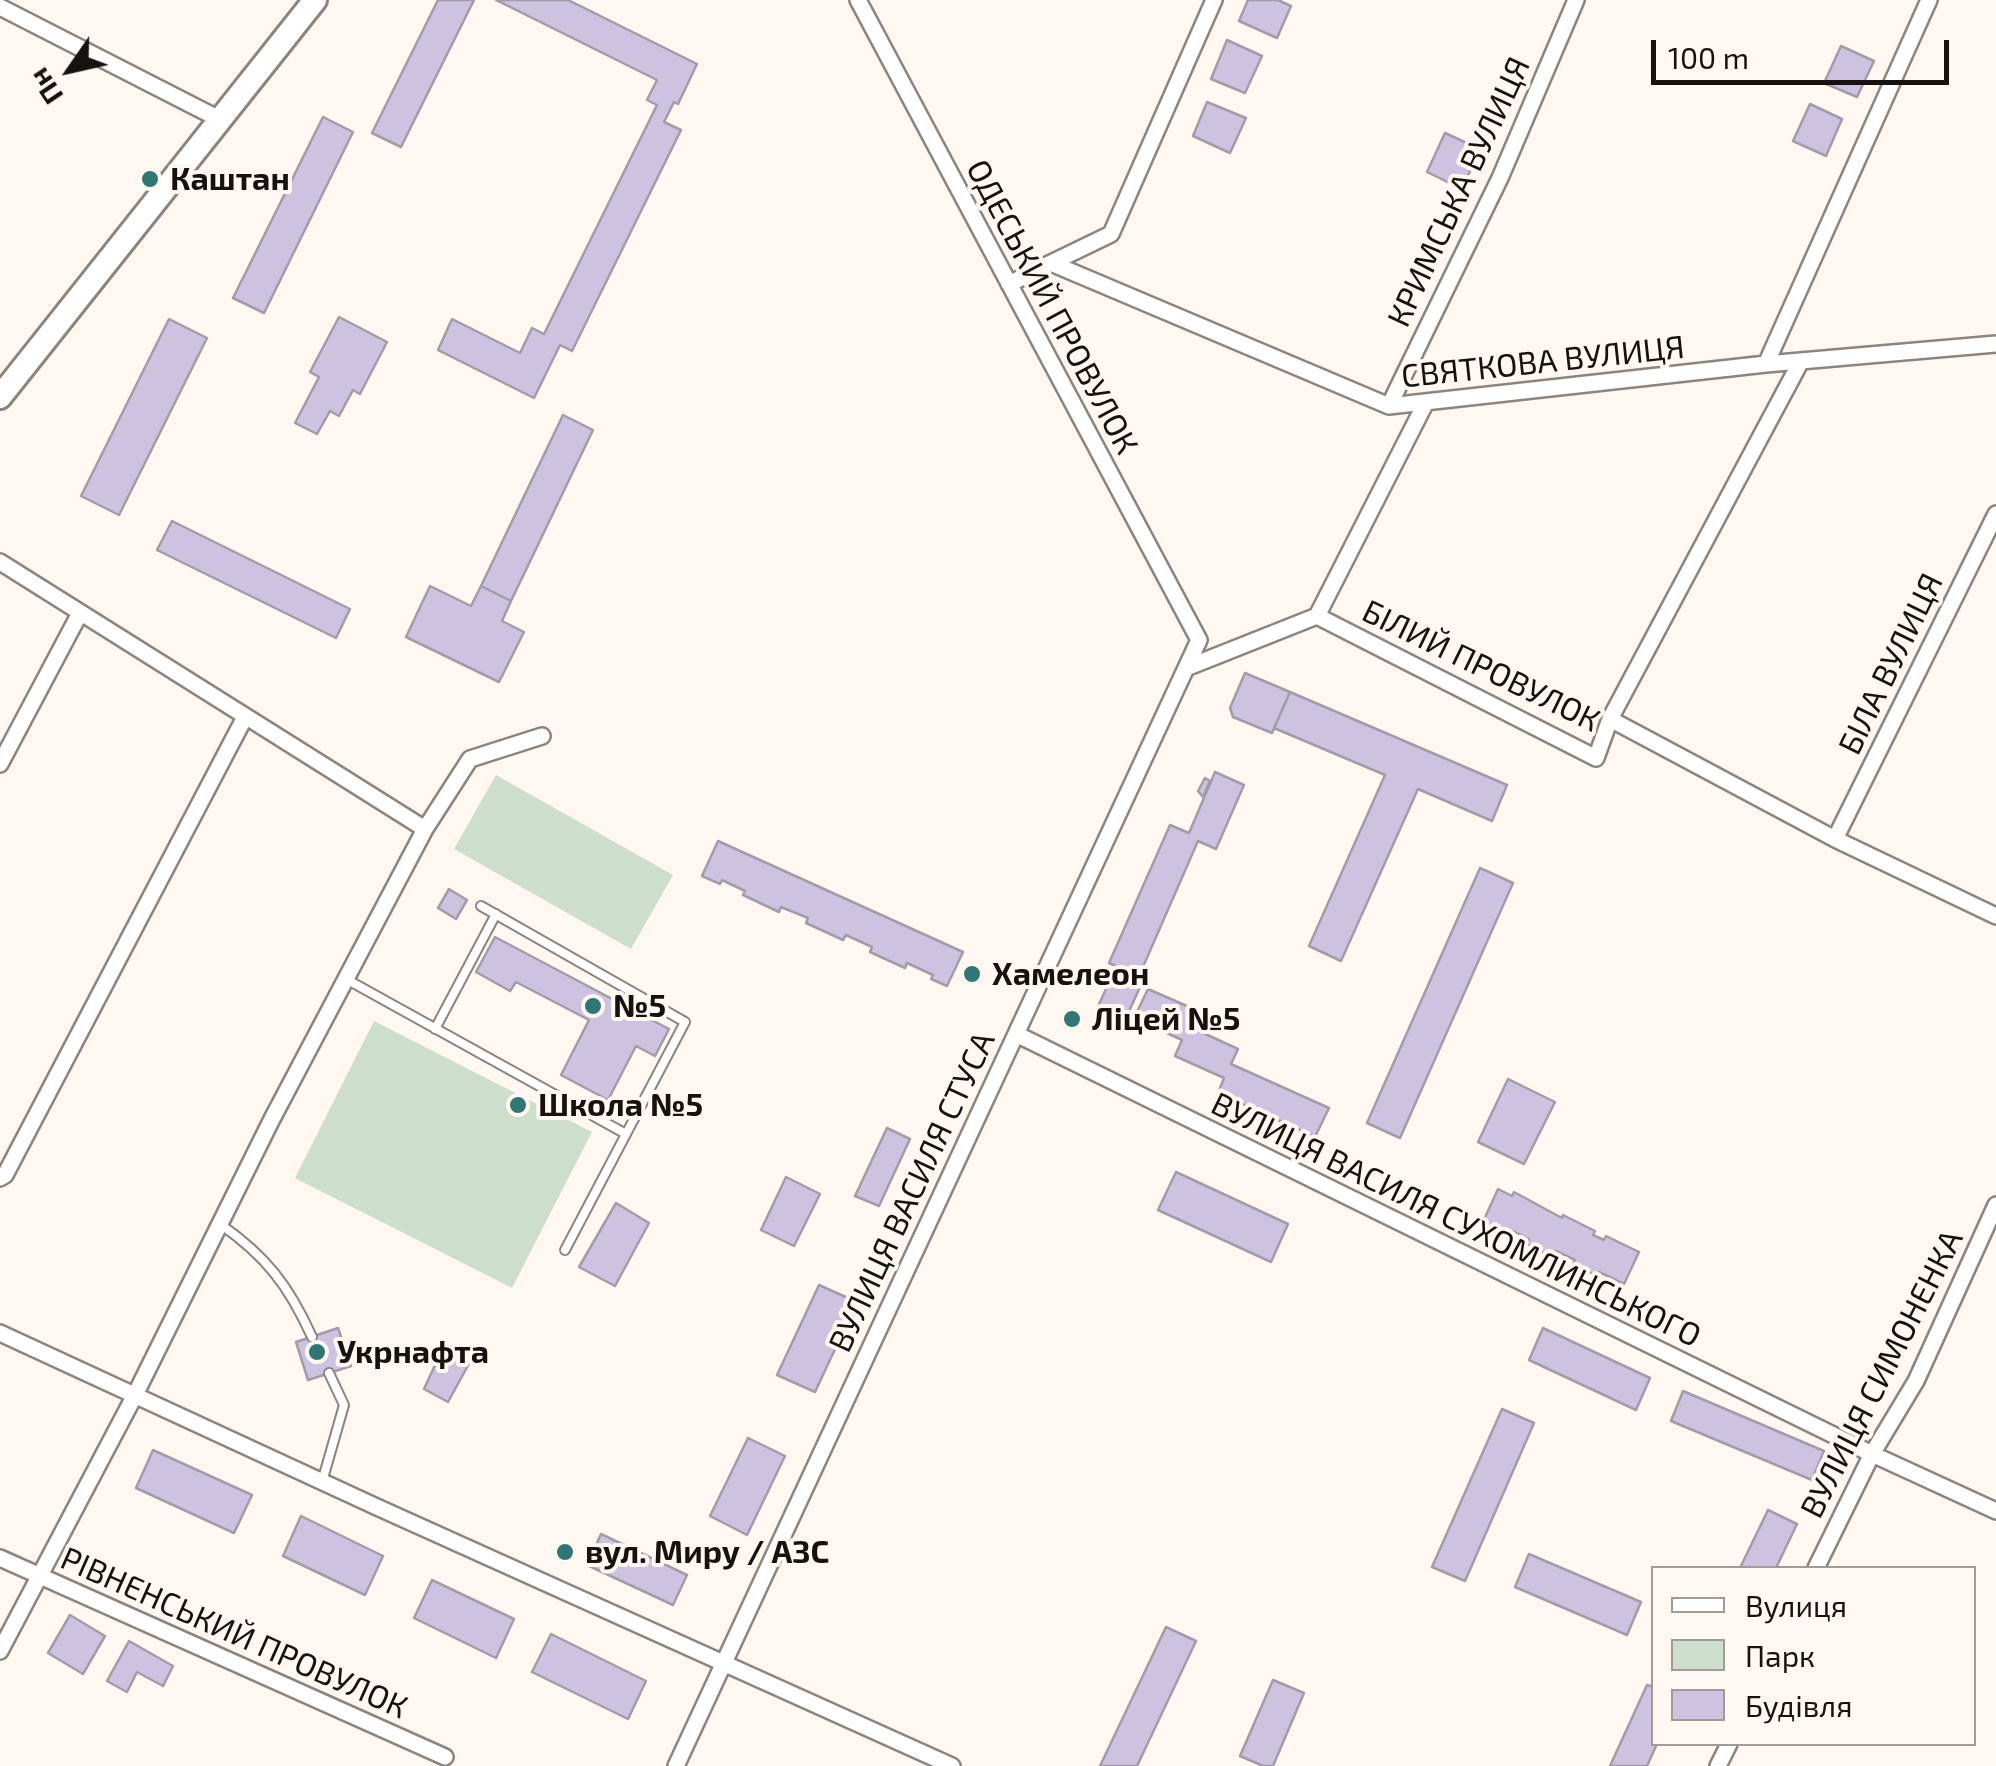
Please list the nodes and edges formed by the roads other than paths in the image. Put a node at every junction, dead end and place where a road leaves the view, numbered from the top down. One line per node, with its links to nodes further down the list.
1 (315, 0): 7 (street)
2 (858, 0): 9 (street, ОДЕСЬКИЙ ПРОВУЛОК)
3 (1214, 0): 8 (street)
4 (1576, 0): 15 (street, КРИМСЬКА ВУЛИЦЯ)
5 (1929, 0): 12 (street)
6 (0, 7): 7 (street)
7 (221, 120): 13 (street)
8 (1051, 263): 9 (street); 15 (street, СВЯТКОВА ВУЛИЦЯ)
9 (1009, 284): 20 (street, ОДЕСЬКИЙ ПРОВУЛОК)
10 (1996, 344): 11 (street, СВЯТКОВА ВУЛИЦЯ)
11 (1801, 361): 12 (street, СВЯТКОВА ВУЛИЦЯ); 23 (street, БІЛИЙ ПРОВУЛОК)
12 (1766, 364): 14 (street, СВЯТКОВА ВУЛИЦЯ)
13 (0, 397)
14 (1426, 404): 15 (street, СВЯТКОВА ВУЛИЦЯ); 19 (street, БІЛИЙ ПРОВУЛОК)
15 (1389, 406)
16 (1996, 514): 27 (street, БІЛА ВУЛИЦЯ)
17 (0, 562): 18 (street)
18 (80, 613): 22 (street); 25 (street)
19 (1317, 616): 21 (street); 23 (street, БІЛИЙ ПРОВУЛОК)
20 (1199, 640): 21 (street, ВУЛИЦЯ ВАСИЛЯ СТУСА)
21 (1186, 668): 33 (street, ВУЛИЦЯ ВАСИЛЯ СТУСА)
22 (245, 717): 26 (street); 35 (street)
23 (1610, 719): 27 (street)
24 (542, 736): 26 (street)
25 (0, 764)
26 (425, 829): 31 (street)
27 (1835, 838): 30 (street)
28 (481, 906): 29 (lane)
29 (496, 914): 32 (lane); 34 (lane)
30 (1996, 916)
31 (346, 979): 32 (lane); 37 (street)
32 (436, 1029): 34 (lane)
33 (1016, 1034): 43 (street, ВУЛИЦЯ ВАСИЛЯ СУХОМЛИНСЬКОГО); 50 (street, ВУЛИЦЯ ВАСИЛЯ СТУСА)
34 (626, 1134): 38 (lane)
35 (0, 1178)
36 (1996, 1205): 43 (street, ВУЛИЦЯ СИМОНЕНКА)
37 (220, 1224): 40 (lane); 42 (street)
38 (565, 1250)
39 (0, 1333): 42 (street)
40 (312, 1337)
41 (329, 1373): 44 (lane)
42 (135, 1396): 44 (street); 48 (street)
43 (1872, 1454): 45 (street, ВУЛИЦЯ ВАСИЛЯ СУХОМЛИНСЬКОГО); 47 (street, ВУЛИЦЯ СИМОНЕНКА)
44 (322, 1482): 50 (street)
45 (1996, 1511)
46 (0, 1558): 48 (street, РІВНЕНСЬКИЙ ПРОВУЛОК)
47 (1817, 1566)
48 (39, 1576): 49 (street); 51 (street, РІВНЕНСЬКИЙ ПРОВУЛОК)
49 (0, 1651)
50 (723, 1664): 52 (street); 53 (street, ВУЛИЦЯ ВАСИЛЯ СТУСА)
51 (446, 1756)
52 (914, 1758): 54 (street)
53 (676, 1766)
54 (952, 1766)

